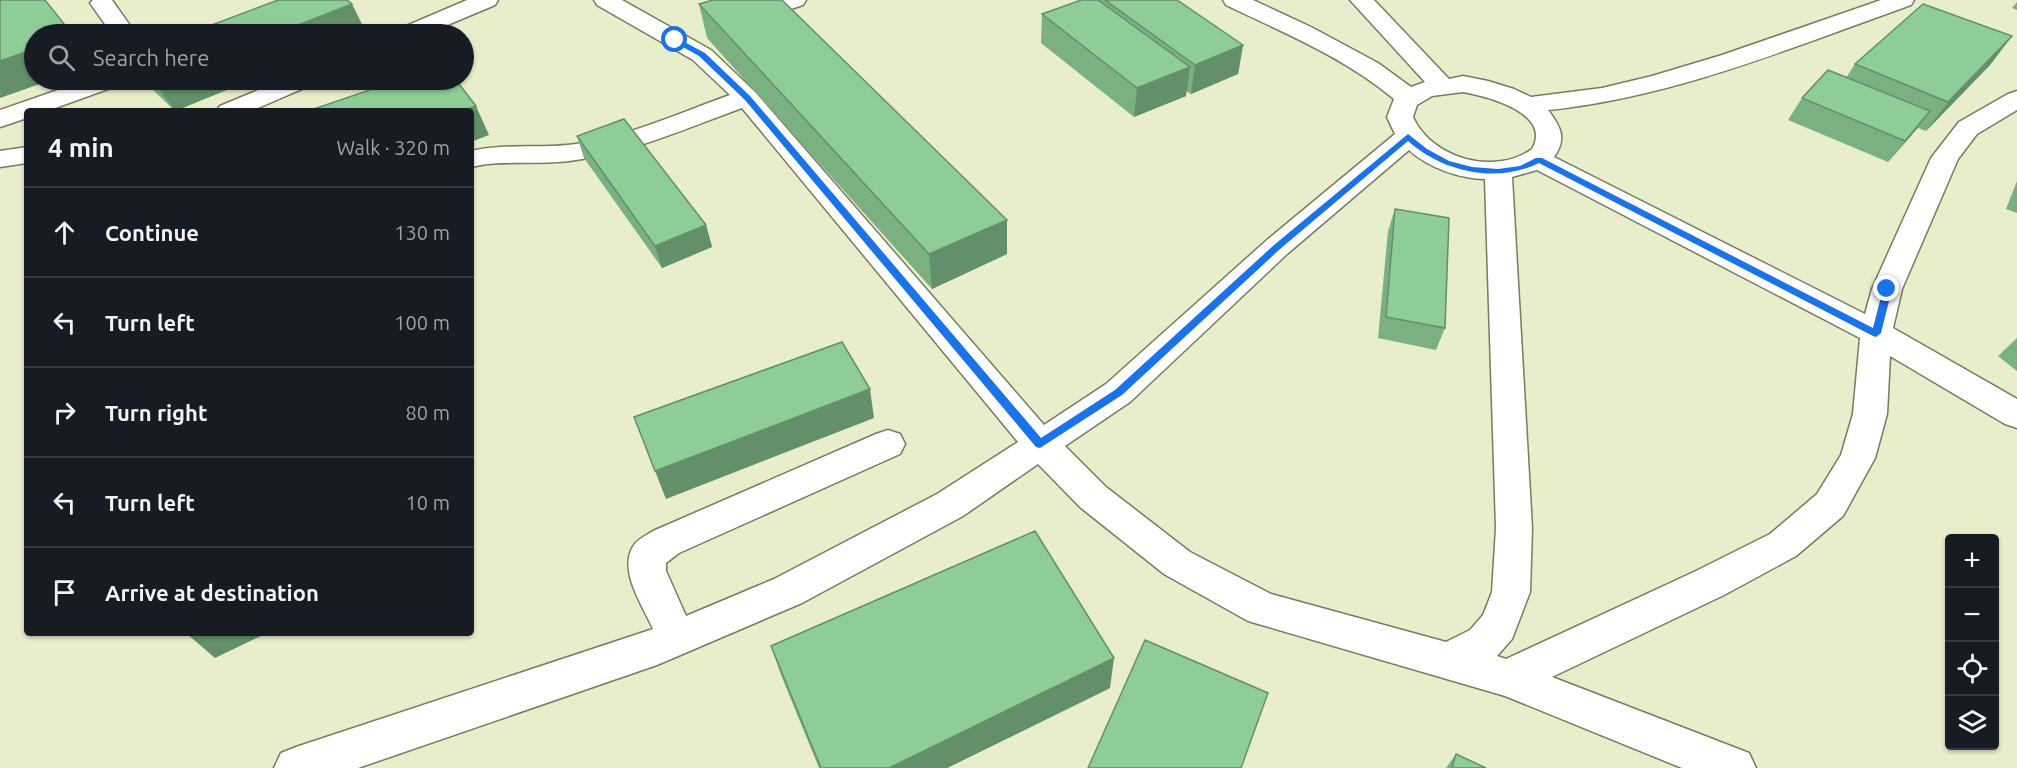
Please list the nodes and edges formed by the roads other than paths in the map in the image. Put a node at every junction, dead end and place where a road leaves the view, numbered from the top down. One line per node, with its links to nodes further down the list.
1 (487, 0): 9 (lane)
2 (605, 0): 10 (lane)
3 (795, 0): 10 (lane)
4 (1234, 0): 15 (lane)
5 (1361, 0): 11 (lane)
6 (1903, 0): 17 (lane)
7 (102, 3): 8 (lane)
8 (117, 24)
9 (431, 24)
10 (675, 40): 14 (lane)
11 (1441, 85): 15 (lane); 17 (lane)
12 (82, 90): 18 (lane)
13 (278, 90): 19 (lane)
14 (747, 98): 24 (lane); 31 (lane)
15 (1408, 98): 22 (lane)
16 (2017, 99): 28 (lane)
17 (1527, 105): 26 (lane)
18 (31, 108)
19 (236, 108)
20 (24, 110): 21 (lane)
21 (0, 119)
22 (1408, 137): 27 (lane); 31 (lane)
23 (24, 155): 25 (lane)
24 (474, 158)
25 (0, 159)
26 (1539, 160): 27 (lane); 28 (lane)
27 (1498, 171): 33 (lane)
28 (1876, 333): 29 (lane); 34 (lane)
29 (2017, 415)
30 (888, 444): 32 (lane)
31 (1040, 444): 32 (lane); 33 (lane)
32 (676, 638): 35 (lane)
33 (1448, 662): 34 (lane)
34 (1507, 678): 36 (lane)
35 (308, 766)
36 (1734, 768)

